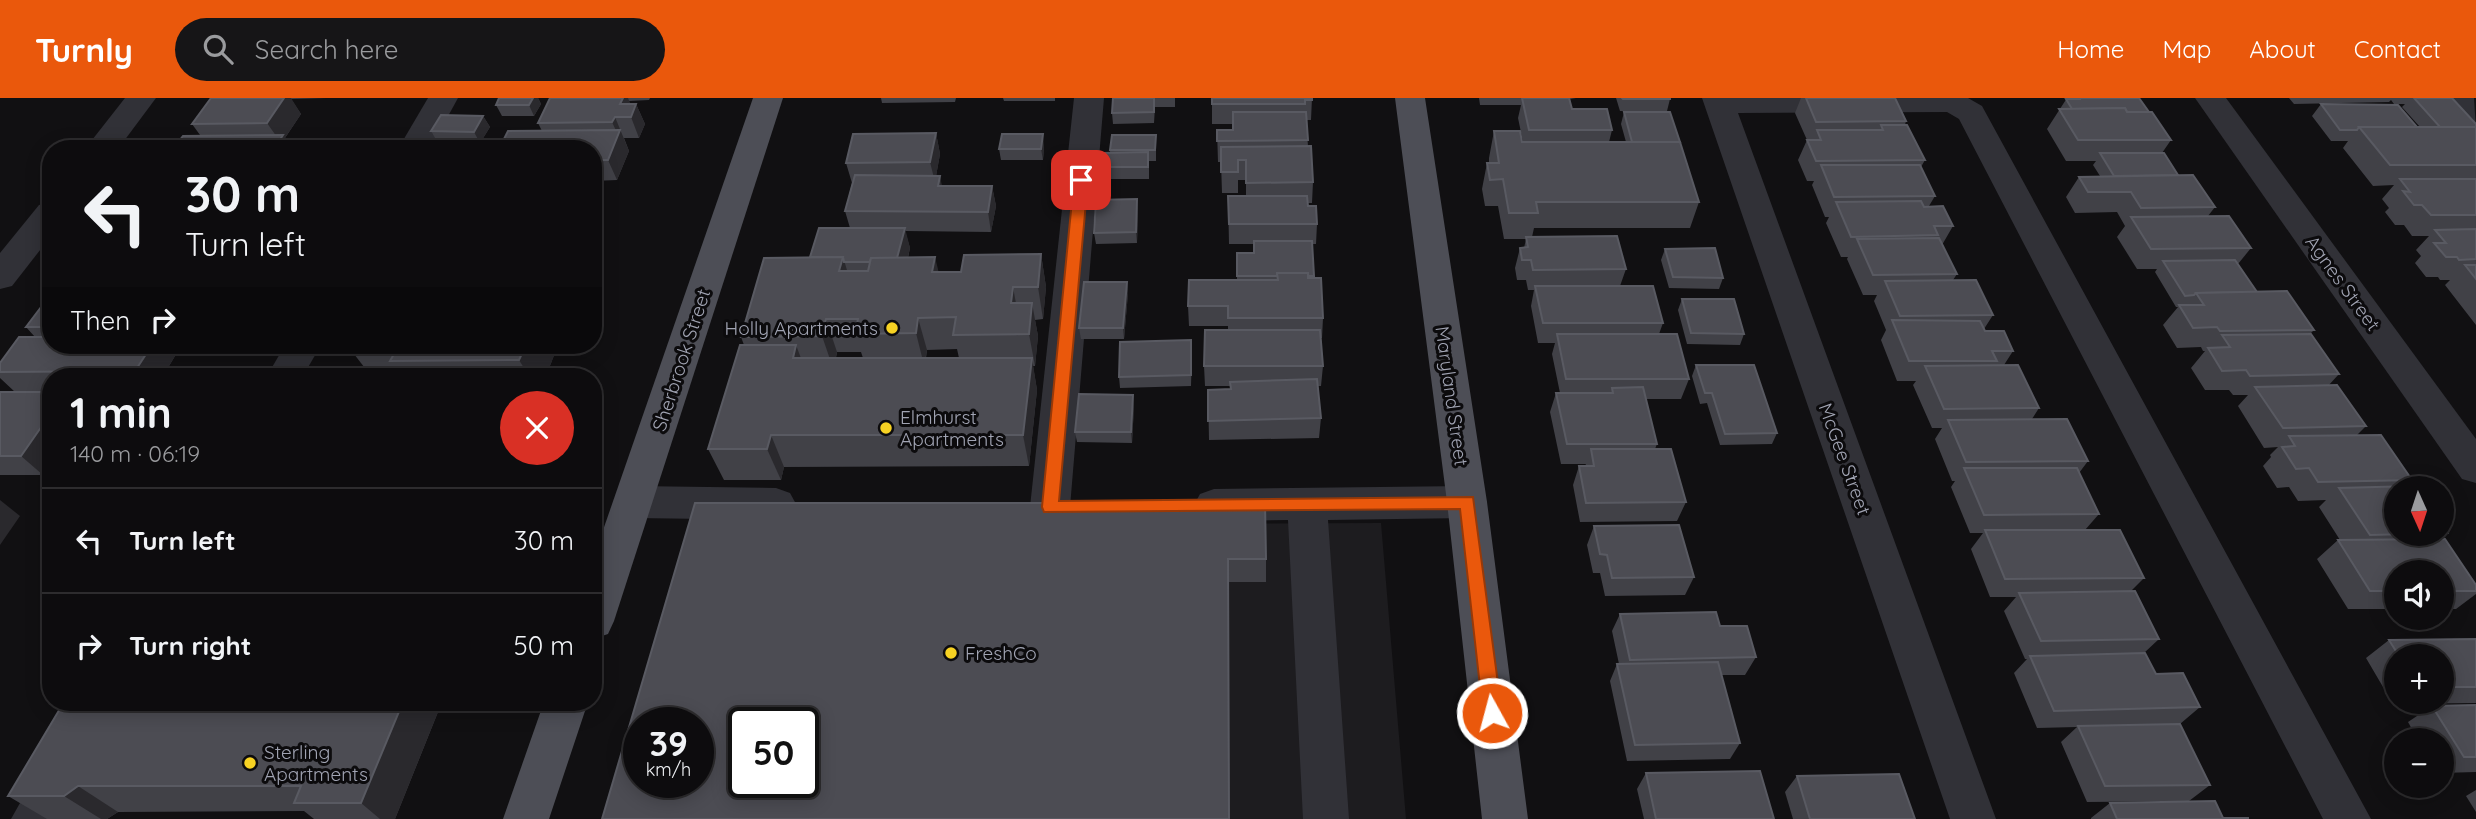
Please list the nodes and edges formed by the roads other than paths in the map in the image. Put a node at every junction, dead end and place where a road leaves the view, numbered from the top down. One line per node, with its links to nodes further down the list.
1 (141, 98): 10 (street)
2 (443, 98): 11 (street)
3 (768, 98): 15 (main road, Sherbrook Street)
4 (1089, 98): 21 (street)
5 (1409, 98): 16 (main road, Maryland Street)
6 (2210, 98): 14 (street, Agnes Street)
7 (2458, 98): 9 (street)
8 (1718, 101): 30 (street, McGee Street); 31 (street)
9 (2476, 119)
10 (108, 140)
11 (420, 140)
12 (42, 224): 13 (street)
13 (0, 277)
14 (2476, 468)
15 (634, 502): 17 (street); 23 (main road, Sherbrook Street)
16 (1467, 502): 18 (street); 29 (main road, Maryland Street)
17 (815, 504)
18 (1307, 504): 19 (street); 28 (street)
19 (1185, 505)
20 (1009, 507): 21 (street)
21 (1050, 507): 22 (street)
22 (1091, 507)
23 (602, 595)
24 (95, 711): 26 (street)
25 (563, 711): 27 (main road)
26 (34, 819)
27 (526, 819)
28 (1326, 819)
29 (1505, 819)
30 (1973, 819)
31 (2347, 819)

